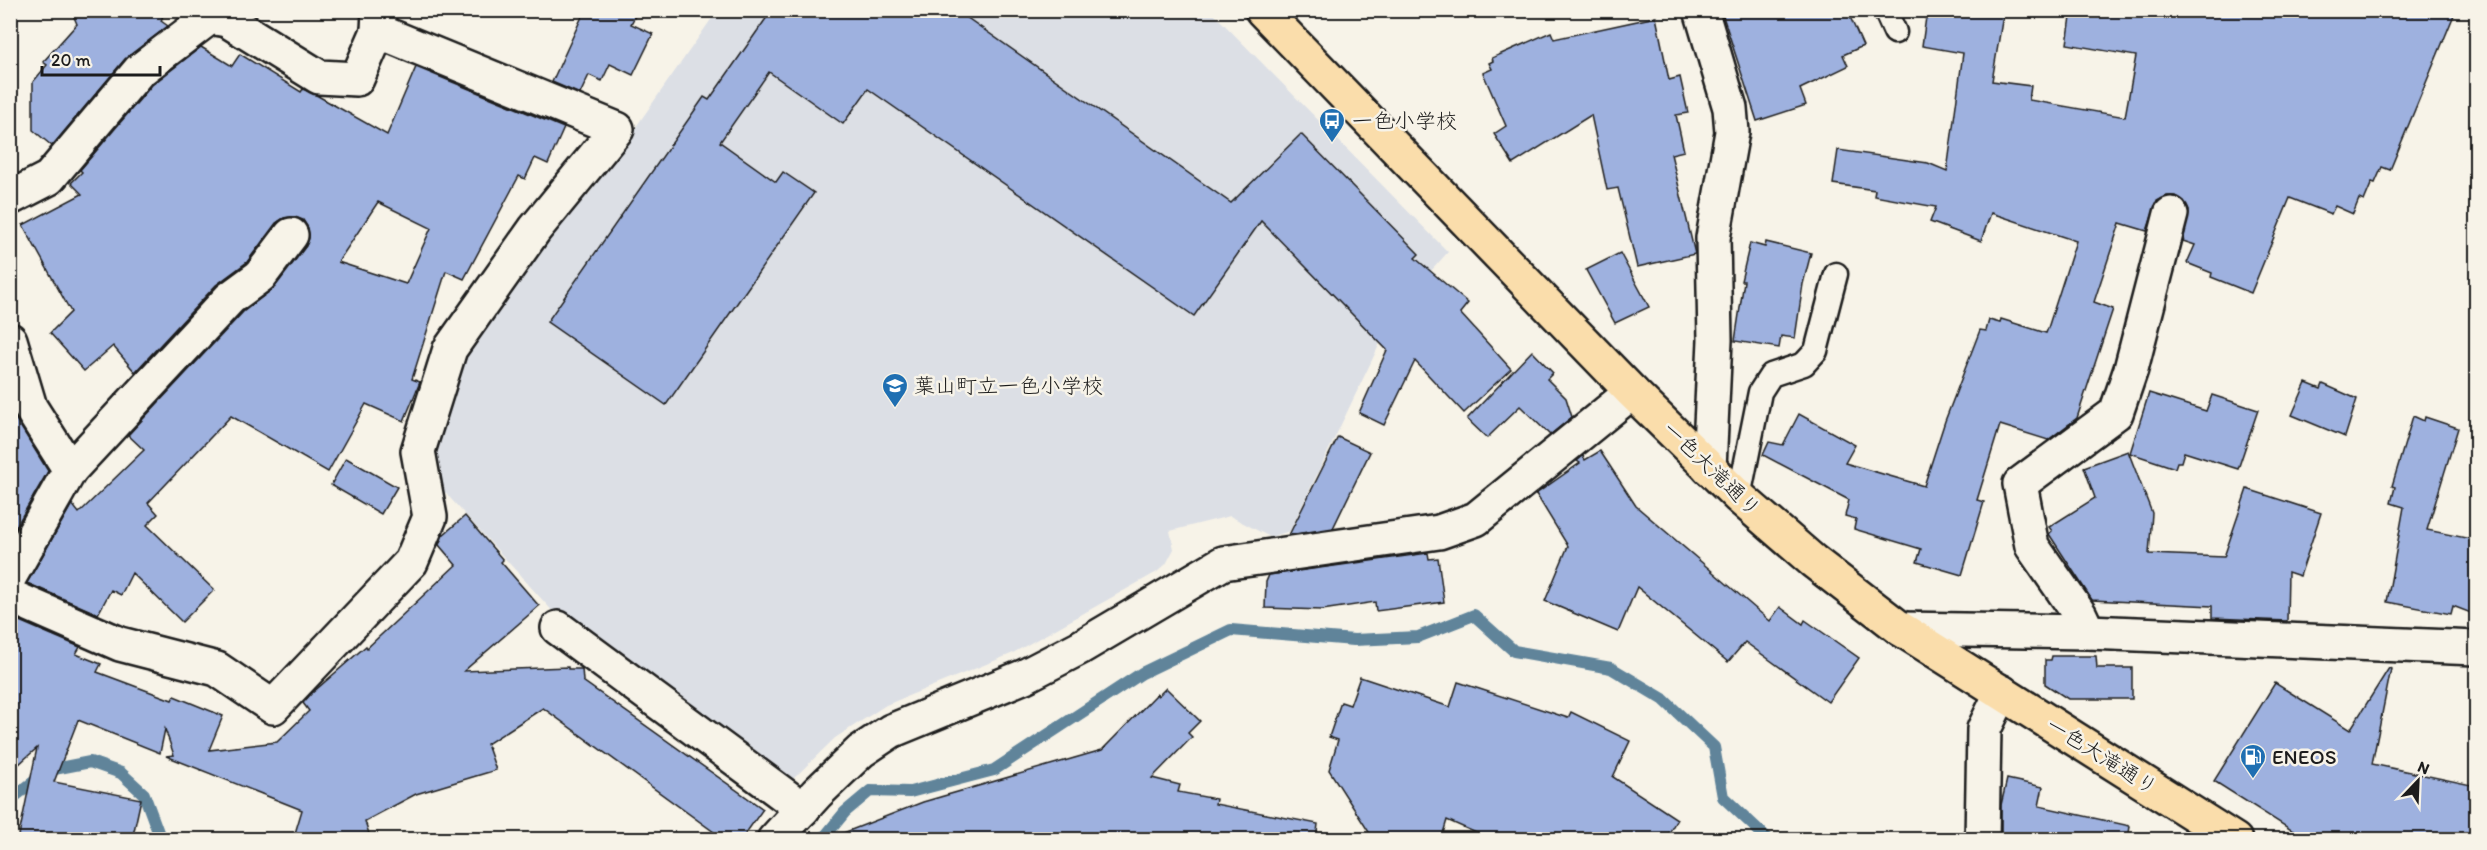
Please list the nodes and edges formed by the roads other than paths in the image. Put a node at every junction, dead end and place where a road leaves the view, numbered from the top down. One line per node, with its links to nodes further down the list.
1 (1262, 10): 12 (main road, 一色大滝通り)
2 (1701, 10): 13 (street)
3 (1885, 10): 6 (lane)
4 (191, 20): 5 (street); 7 (street)
5 (379, 21): 17 (street)
6 (1895, 32)
7 (10, 198)
8 (2171, 214): 20 (street)
9 (291, 235): 14 (street)
10 (1836, 274): 15 (lane)
11 (10, 340): 14 (street)
12 (1632, 392): 13 (main road, 一色大滝通り); 23 (street)
13 (1709, 468): 15 (main road, 一色大滝通り)
14 (70, 470): 16 (street)
15 (1739, 497): 19 (main road, 一色大滝通り)
16 (10, 576)
17 (10, 596)
18 (558, 628): 23 (street)
19 (1901, 629): 20 (street); 22 (main road, 一色大滝通り)
20 (2088, 632): 21 (street)
21 (2476, 648)
22 (2002, 692): 25 (street); 26 (main road, 一色大滝通り)
23 (803, 809): 24 (street)
24 (774, 840)
25 (1983, 840)
26 (2235, 840)

